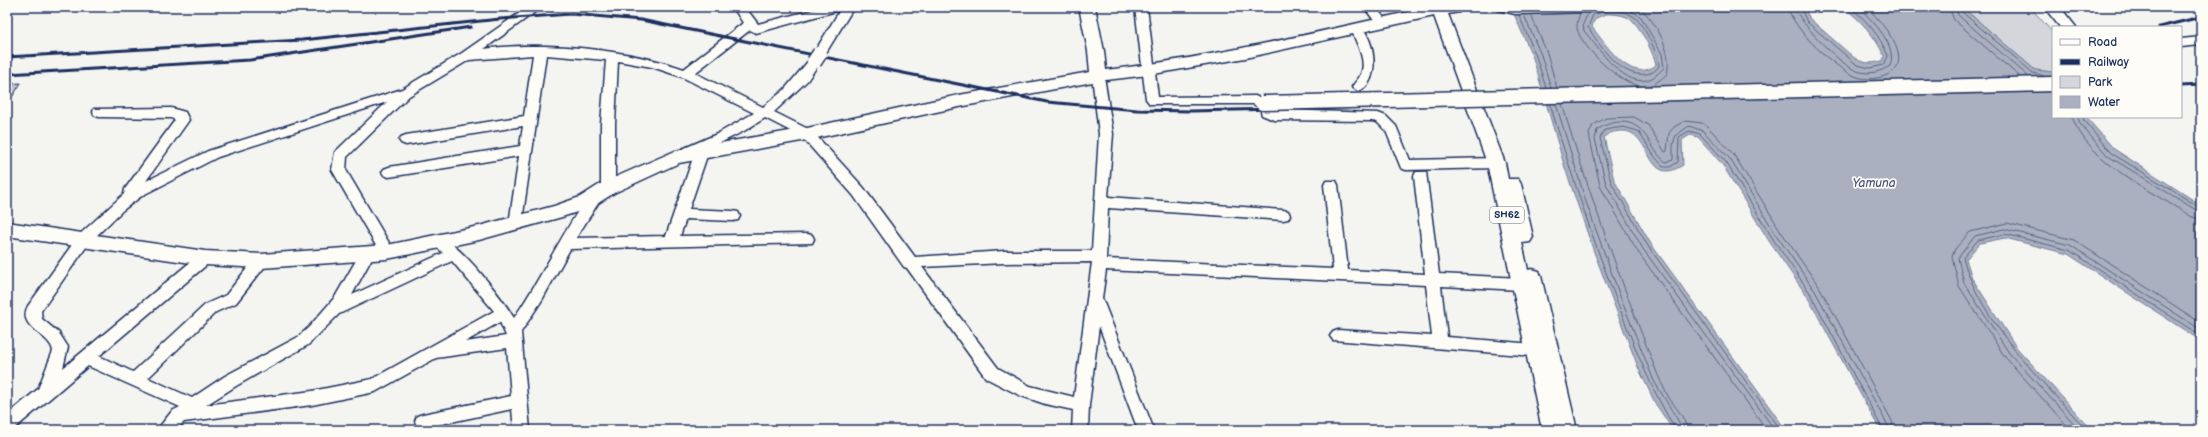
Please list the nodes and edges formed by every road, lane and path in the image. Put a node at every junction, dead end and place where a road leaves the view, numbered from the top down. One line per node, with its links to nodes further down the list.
1 (536, 7): 17 (street)
2 (739, 7): 12 (street)
3 (838, 7): 12 (street)
4 (848, 7): 27 (street)
5 (1087, 7): 21 (main road)
6 (1140, 7): 19 (street)
7 (1370, 7): 11 (street)
8 (1503, 7): 9 (main road)
9 (1588, 7)
10 (1446, 8): 11 (main road); 34 (main road, SH62); 83 (main road, SH62)
11 (1382, 23): 13 (main road)
12 (750, 24): 20 (street)
13 (1357, 28): 19 (main road); 23 (street)
14 (2201, 41): 15 (street)
15 (2182, 43)
16 (540, 51): 17 (street); 18 (street); 28 (street)
17 (466, 56): 24 (street)
18 (612, 56): 20 (street); 38 (street)
19 (1148, 70): 21 (main road); 25 (street)
20 (686, 74): 27 (street)
21 (1098, 76): 29 (main road); 40 (street)
22 (2052, 84): 25 (street, bridge)
23 (1358, 87)
24 (406, 92): 39 (street); 51 (street)
25 (1264, 107): 34 (street)
26 (99, 112): 39 (street)
27 (766, 113): 29 (street); 33 (street)
28 (531, 120): 30 (street); 31 (street)
29 (807, 134): 32 (main road); 57 (street)
30 (406, 140)
31 (526, 150): 35 (street); 44 (street)
32 (701, 153): 33 (main road); 41 (street)
33 (675, 157): 38 (main road)
34 (1496, 163): 60 (main road, SH62)
35 (389, 172)
36 (1421, 176): 59 (street)
37 (1331, 185): 58 (street)
38 (603, 191): 44 (main road); 50 (street)
39 (125, 200): 46 (street)
40 (1101, 202): 42 (street); 56 (street)
41 (680, 214): 43 (street); 49 (street)
42 (1283, 214)
43 (732, 216)
44 (516, 224): 48 (main road)
45 (7, 229): 46 (main road)
46 (84, 239): 54 (main road); 71 (street)
47 (807, 239): 49 (street)
48 (440, 242): 51 (main road); 53 (street)
49 (671, 242): 50 (street)
50 (566, 244): 64 (street)
51 (387, 252): 52 (main road)
52 (367, 254): 55 (main road); 62 (street)
53 (454, 254): 62 (street); 63 (street)
54 (205, 258): 55 (main road); 69 (street)
55 (261, 261): 70 (street)
56 (1098, 261): 57 (street); 58 (street); 61 (street)
57 (909, 263): 74 (street)
58 (1341, 275): 59 (street)
59 (1433, 280): 60 (street); 66 (street)
60 (1521, 284): 67 (main road, SH62)
61 (1095, 298): 74 (street); 81 (street)
62 (335, 310): 73 (street)
63 (503, 313): 64 (street); 68 (street)
64 (513, 336): 68 (street); 72 (street)
65 (1338, 336): 66 (street)
66 (1440, 344): 67 (street)
67 (1534, 350): 82 (main road, SH62)
68 (431, 353): 75 (street)
69 (87, 358): 70 (street); 71 (street)
70 (135, 380): 73 (street)
71 (44, 394): 77 (street)
72 (518, 401): 76 (street); 79 (street)
73 (192, 405): 75 (street)
74 (1081, 405): 80 (street)
75 (178, 416): 78 (street)
76 (423, 421)
77 (7, 425)
78 (165, 430)
79 (522, 430)
80 (1080, 430)
81 (1146, 430)
82 (1552, 430)
83 (1567, 430)

